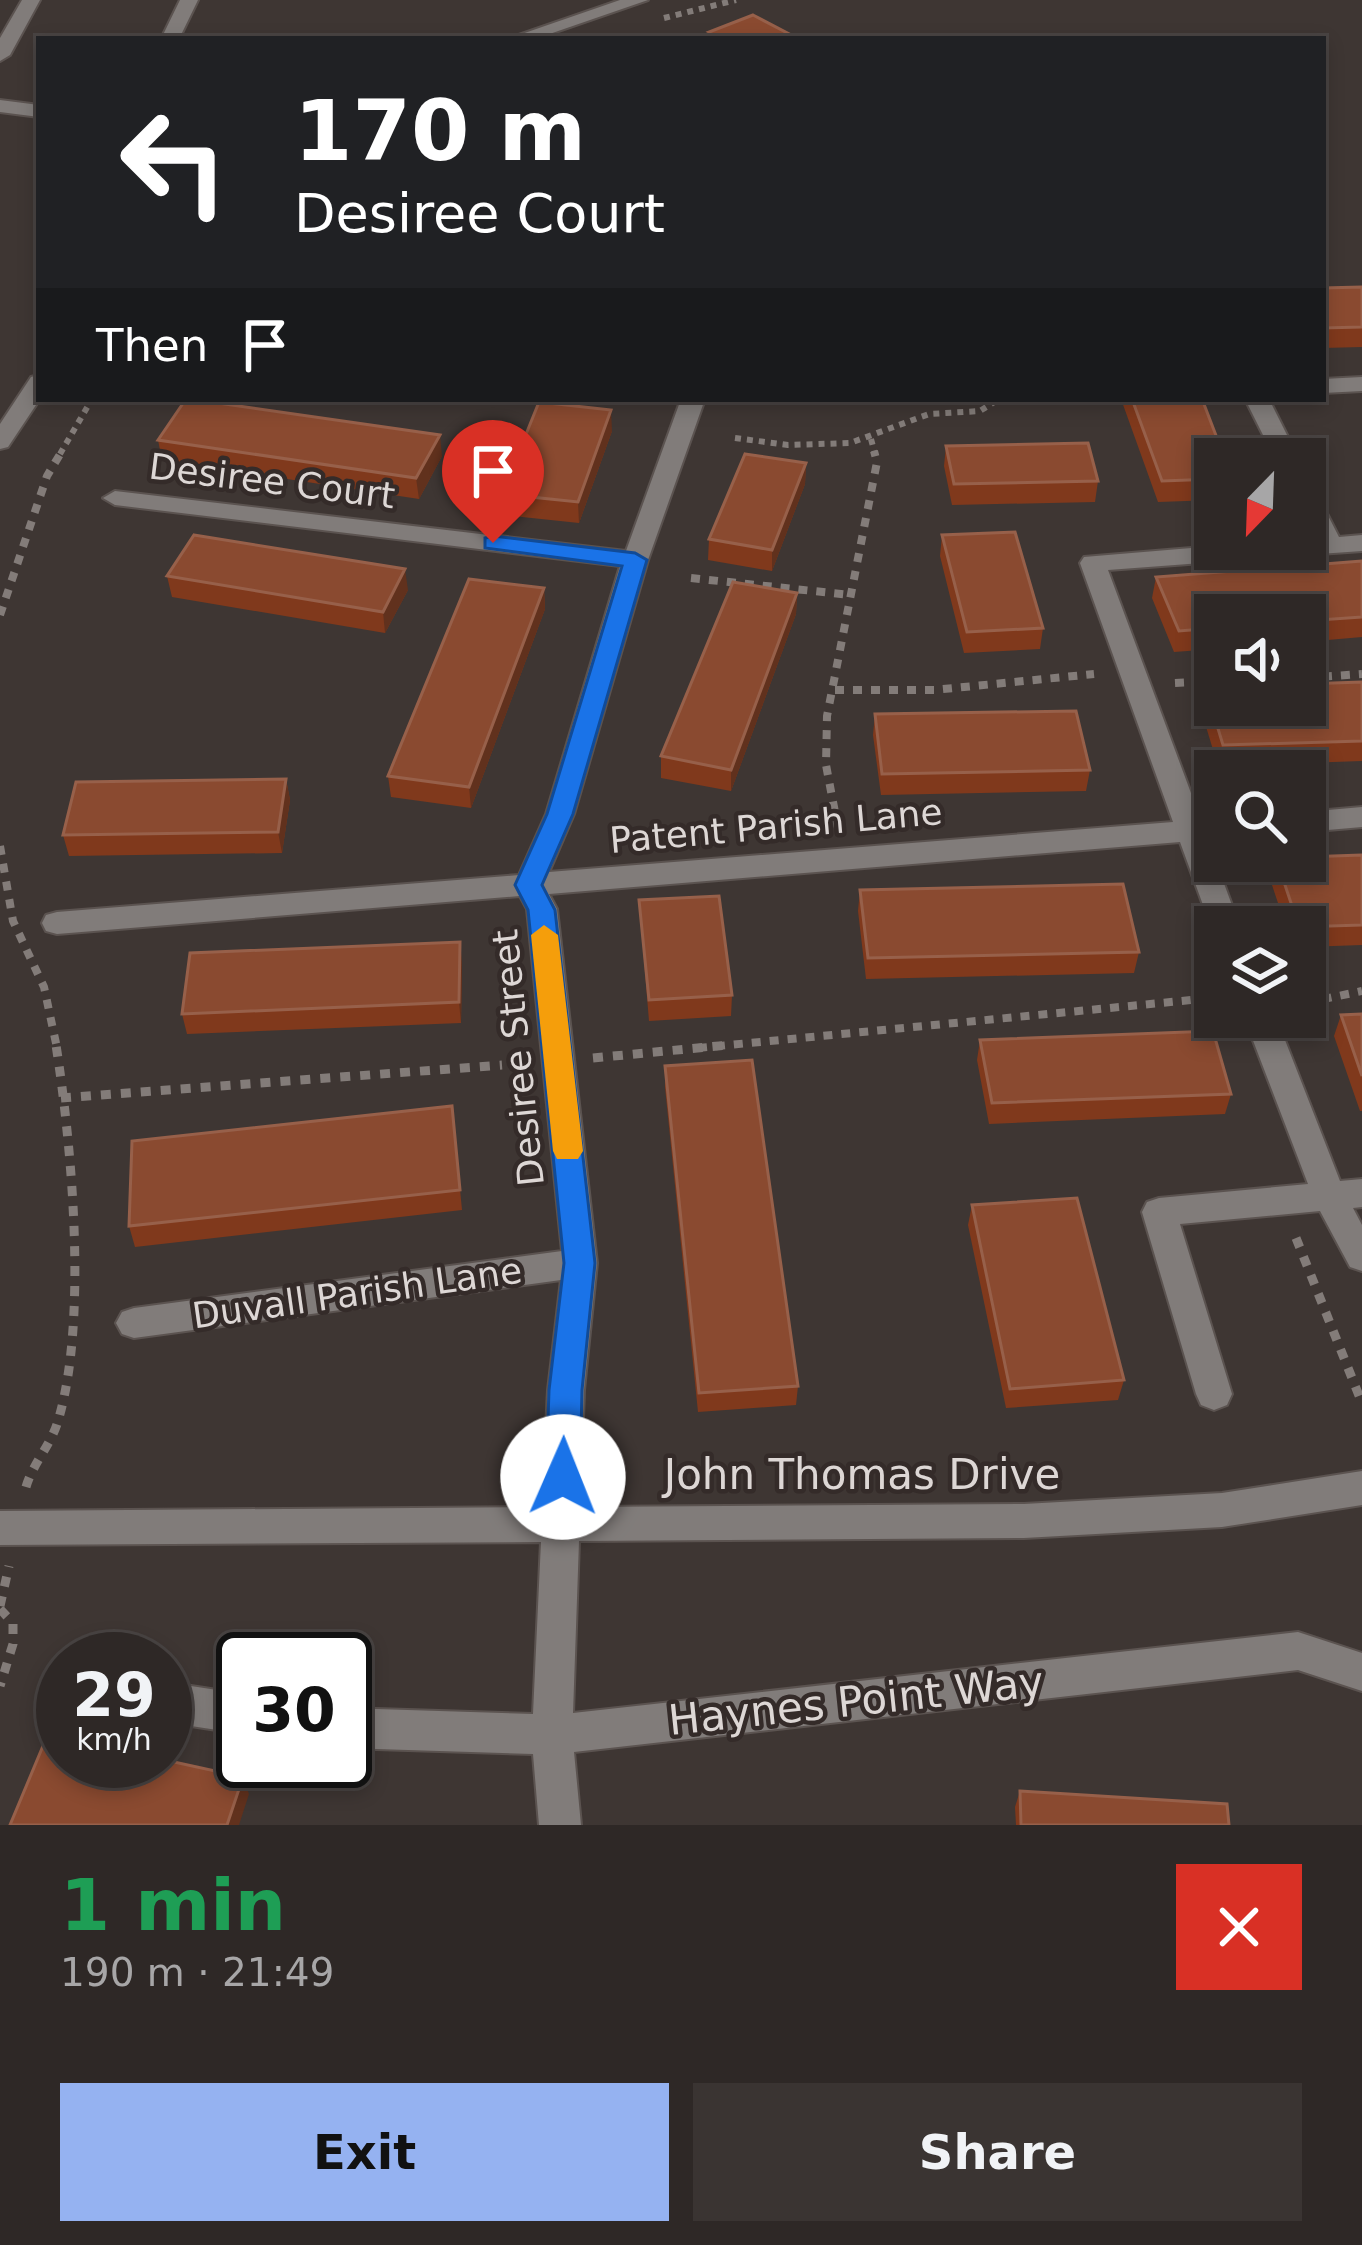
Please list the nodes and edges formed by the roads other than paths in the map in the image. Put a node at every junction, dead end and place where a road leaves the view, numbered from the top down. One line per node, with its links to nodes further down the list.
1 (32, 0): 6 (street)
2 (189, 0): 4 (street)
3 (639, 0): 5 (street)
4 (171, 36)
5 (525, 36)
6 (0, 55)
7 (0, 106): 8 (street)
8 (36, 111)
9 (1362, 383): 10 (street)
10 (1326, 386)
11 (36, 387): 15 (street)
12 (692, 402): 20 (street, Desiree Street)
13 (1258, 402): 14 (street)
14 (1276, 438)
15 (0, 442)
16 (115, 499): 20 (street, Desiree Court)
17 (1362, 543): 18 (street)
18 (1326, 545)
19 (1194, 556): 21 (street)
20 (635, 560): 25 (street, Desiree Street)
21 (1194, 810)
22 (1362, 818): 23 (street)
23 (1326, 821)
24 (1194, 831): 25 (street, Patent Parish Lane)
25 (529, 885): 26 (street, Patent Parish Lane); 30 (street, Desiree Street)
26 (57, 923)
27 (1270, 1038): 28 (street)
28 (1346, 1194): 29 (street); 32 (street)
29 (1362, 1257)
30 (580, 1263): 31 (street, Duvall Parish Lane); 34 (street, Desiree Street)
31 (134, 1323)
32 (1214, 1394)
33 (1362, 1488): 34 (street, John Thomas Drive)
34 (562, 1521): 35 (street, John Thomas Drive); 38 (street, Desiree Street)
35 (9, 1528)
36 (1362, 1672): 38 (street, Haynes Point Way)
37 (372, 1729): 38 (street, Haynes Point Way)
38 (552, 1735): 39 (street, Desiree Street)
39 (560, 1825)

